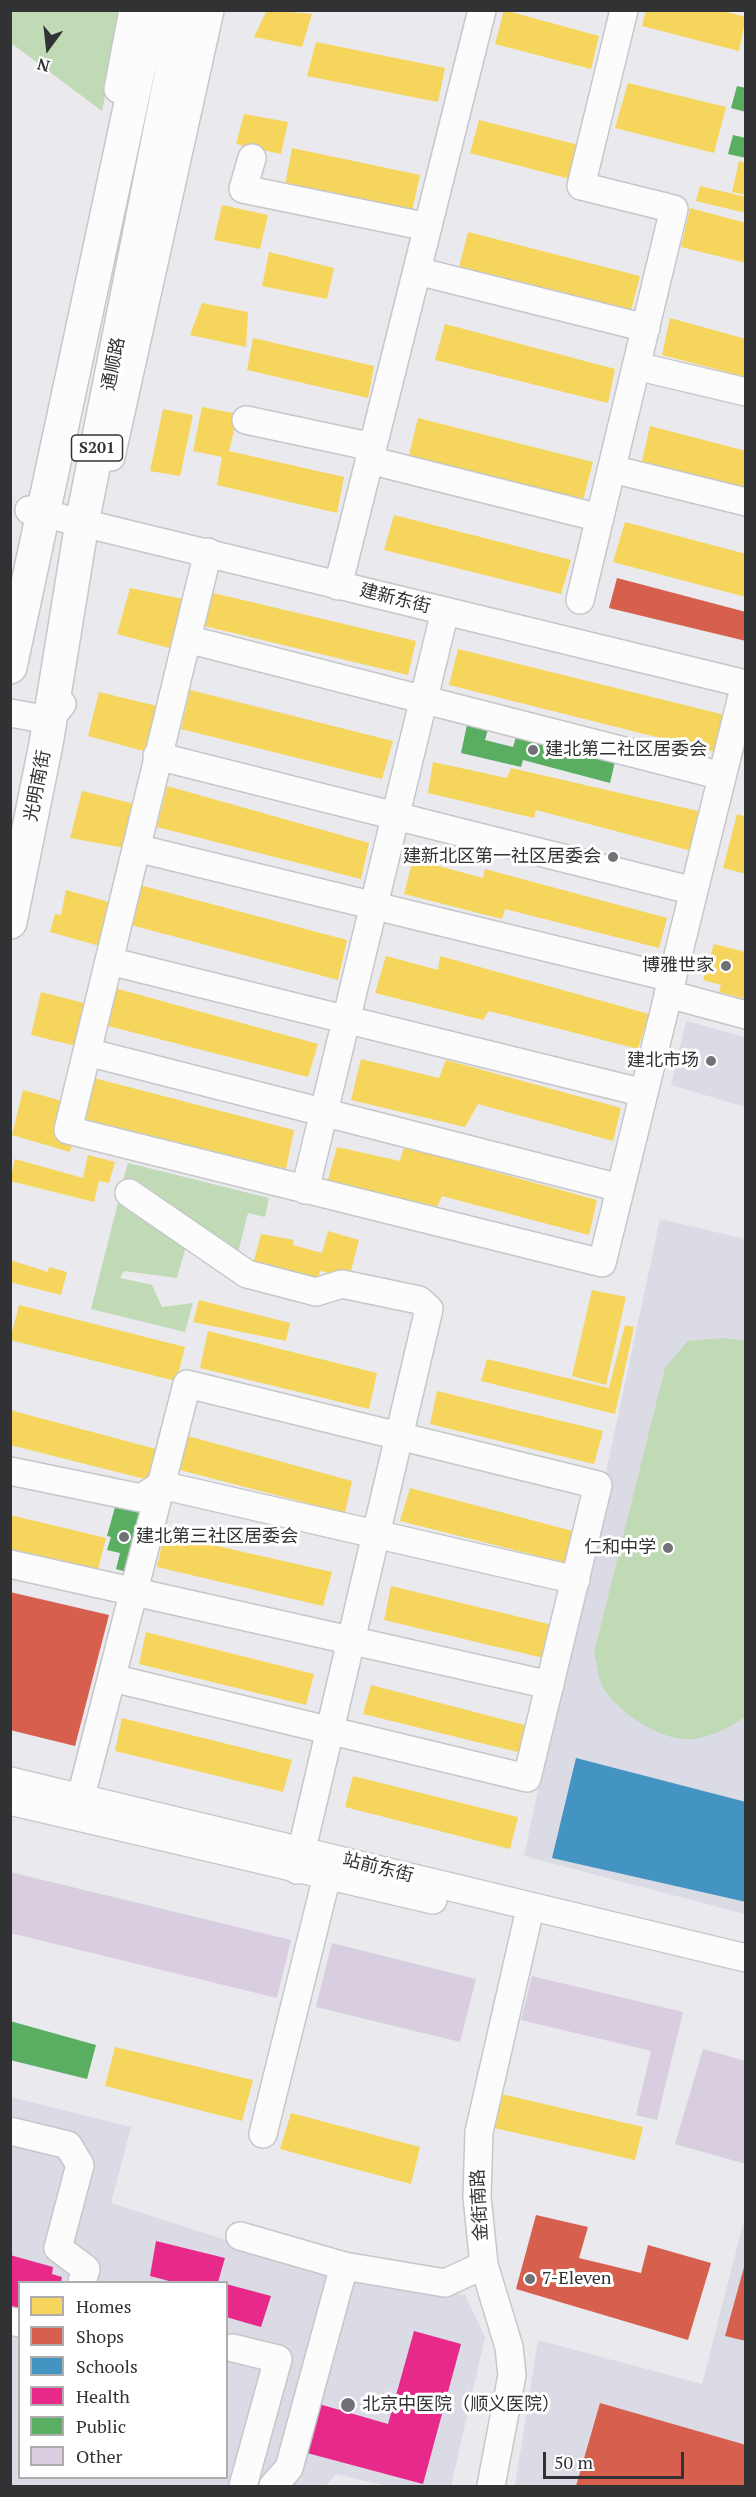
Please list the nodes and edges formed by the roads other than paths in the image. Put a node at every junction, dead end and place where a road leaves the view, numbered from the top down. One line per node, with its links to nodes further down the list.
1 (133, 10): 17 (street)
2 (151, 10): 17 (main road, 通顺路 / S201)
3 (184, 10): 19 (main road, 通顺路 / S201)
4 (210, 10): 19 (street)
5 (482, 10): 8 (street)
6 (624, 10): 10 (street)
7 (252, 158): 8 (street)
8 (428, 227): 9 (street)
9 (417, 271): 10 (street); 14 (street)
10 (646, 328): 11 (street)
11 (636, 366): 12 (street); 15 (street)
12 (746, 392)
13 (246, 420): 14 (street)
14 (371, 454): 18 (street); 21 (street)
15 (612, 469): 16 (street); 18 (street)
16 (746, 502)
17 (37, 512): 19 (street, 建新东街); 22 (street); 26 (main road, 通顺路 / S201)
18 (600, 518): 23 (street)
19 (89, 525): 20 (street, 建新东街); 30 (main road, 通顺路 / S201)
20 (208, 552): 21 (street, 建新东街); 25 (street)
21 (338, 585): 24 (street, 建新东街)
22 (10, 596)
23 (580, 600)
24 (445, 611): 27 (street, 建新东街); 29 (street)
25 (187, 639): 29 (street); 32 (street)
26 (10, 667)
27 (745, 684): 33 (street)
28 (10, 694): 30 (street)
29 (424, 698): 33 (street); 34 (street)
30 (55, 708): 31 (street); 38 (main road, 光明南街 / S201)
31 (10, 713)
32 (157, 756): 34 (street); 35 (street)
33 (722, 776): 36 (street)
34 (395, 816): 36 (street); 37 (street)
35 (136, 848): 37 (street); 39 (street)
36 (694, 891): 40 (street)
37 (374, 905): 40 (street); 42 (street)
38 (10, 922)
39 (109, 961): 42 (street); 43 (street)
40 (670, 986): 41 (street); 44 (street)
41 (746, 1015)
42 (348, 1020): 44 (street); 45 (street)
43 (87, 1052): 45 (street); 47 (street)
44 (644, 1093): 46 (street)
45 (325, 1113): 46 (street); 47 (street)
46 (620, 1188): 47 (street)
47 (305, 1190)
48 (129, 1193): 49 (street)
49 (399, 1436): 51 (street); 52 (street); 54 (street)
50 (10, 1471): 51 (street)
51 (161, 1485): 52 (street); 55 (street)
52 (376, 1534): 54 (street); 56 (street)
53 (10, 1564): 55 (street)
54 (576, 1580): 58 (street)
55 (134, 1592): 56 (street); 57 (street)
56 (350, 1640): 58 (street); 59 (street)
57 (112, 1678): 59 (street); 62 (street)
58 (550, 1685): 59 (street)
59 (329, 1730): 63 (street)
60 (10, 1781): 62 (street, 站前东街)
61 (10, 1801): 62 (street, 站前东街)
62 (79, 1807): 63 (street, 站前东街)
63 (299, 1859): 64 (street, 站前东街); 66 (street, 站前东街)
64 (327, 1876): 65 (street, 站前东街); 69 (street)
65 (527, 1922): 67 (street, 站前东街); 71 (street, 金街南路)
66 (746, 1958)
67 (746, 1974)
68 (10, 2131): 73 (street)
69 (263, 2134)
70 (240, 2236): 72 (street)
71 (484, 2265): 72 (street); 77 (street, 金街南路)
72 (344, 2266): 76 (street)
73 (83, 2281)
74 (233, 2348): 75 (street)
75 (243, 2487)
76 (273, 2487)
77 (491, 2487)

